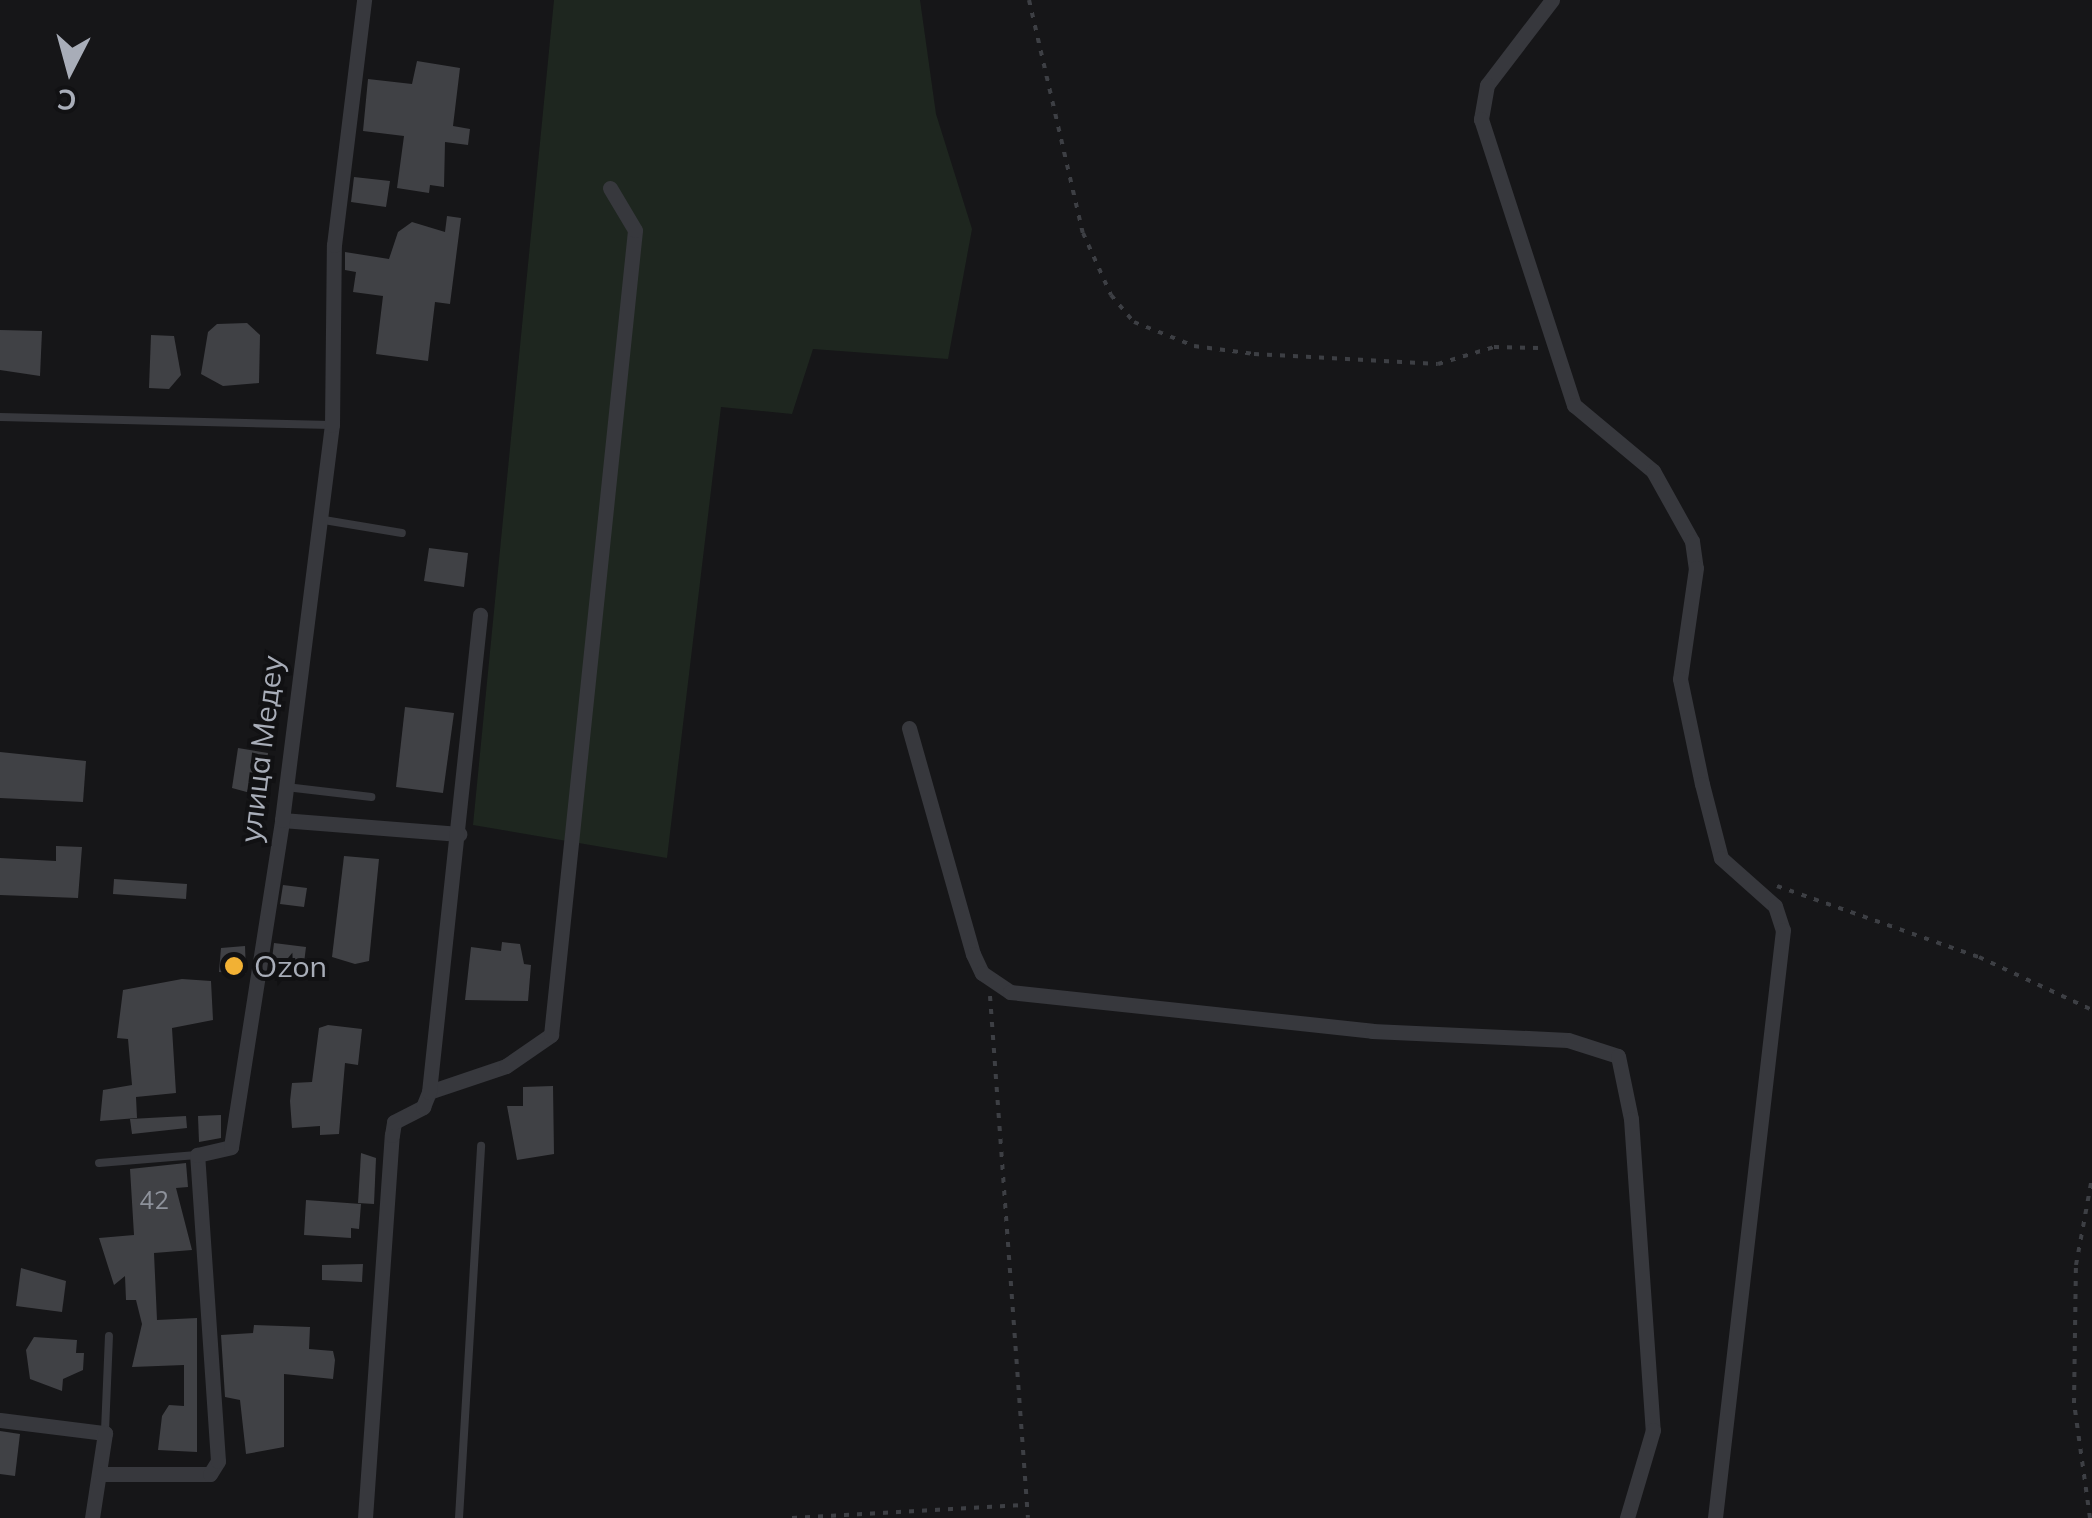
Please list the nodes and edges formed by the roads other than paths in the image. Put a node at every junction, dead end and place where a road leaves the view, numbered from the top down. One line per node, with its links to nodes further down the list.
1 (364, 0): 5 (street, улица Медеу)
2 (1552, 0): 26 (street)
3 (610, 188): 14 (street)
4 (0, 417): 5 (lane)
5 (332, 425): 6 (street, улица Медеу)
6 (318, 519): 7 (lane); 10 (street, улица Медеу)
7 (402, 533)
8 (480, 615): 13 (street)
9 (909, 728): 25 (street)
10 (286, 786): 11 (lane); 12 (street, улица Медеу)
11 (371, 798)
12 (282, 820): 13 (street); 16 (street, улица Медеу)
13 (459, 834): 14 (street)
14 (429, 1092): 23 (street)
15 (481, 1146): 24 (lane)
16 (198, 1155): 17 (lane); 21 (street)
17 (99, 1163)
18 (108, 1336): 20 (lane)
19 (0, 1420): 20 (street)
20 (105, 1433): 21 (street)
21 (102, 1474): 22 (street)
22 (92, 1518)
23 (365, 1518)
24 (459, 1518)
25 (1628, 1518)
26 (1715, 1518)

